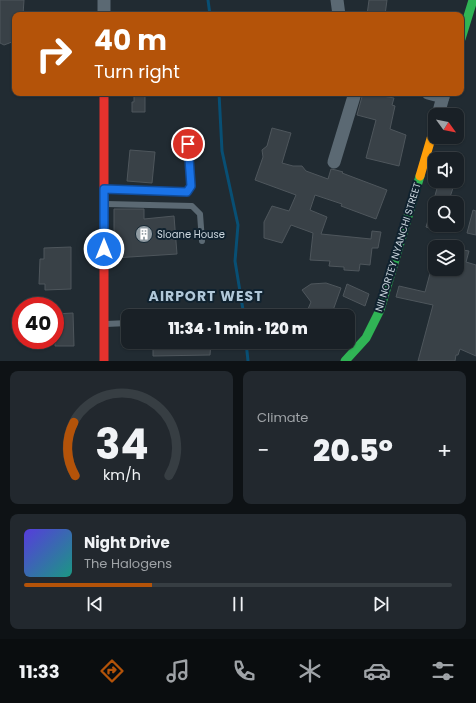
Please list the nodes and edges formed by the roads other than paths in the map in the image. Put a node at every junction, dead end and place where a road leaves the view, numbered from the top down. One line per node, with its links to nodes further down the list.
1 (104, 0): 4 (street)
2 (338, 0): 5 (street)
3 (473, 0): 6 (street)
4 (104, 12)
5 (339, 12)
6 (464, 29)
7 (104, 96): 14 (street)
8 (354, 96): 13 (street)
9 (444, 96): 10 (street)
10 (440, 108)
11 (188, 144): 14 (lane)
12 (429, 144): 20 (street, NII NORTEY NYANCHI STREET)
13 (334, 162)
14 (104, 189): 15 (street)
15 (104, 204): 16 (lane); 18 (street)
16 (202, 241)
17 (121, 323): 18 (lane)
18 (104, 324): 19 (street)
19 (104, 361)
20 (345, 361)

